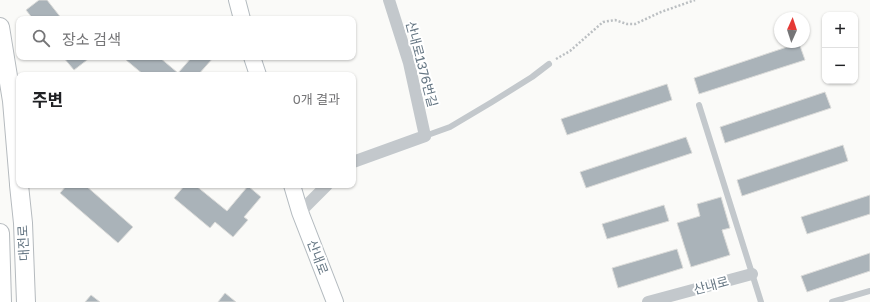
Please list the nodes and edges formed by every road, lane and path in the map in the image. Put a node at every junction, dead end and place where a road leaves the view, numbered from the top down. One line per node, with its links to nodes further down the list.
1 (237, 0): 4 (main road)
2 (389, 0): 10 (street, 산내로1376번길)
3 (695, 0): 7 (path)
4 (241, 16)
5 (0, 27): 11 (main road, 대전로)
6 (253, 60): 8 (main road)
7 (549, 64): 10 (lane)
8 (257, 72)
9 (699, 105): 18 (lane)
10 (425, 136): 12 (street)
11 (16, 148)
12 (356, 161)
13 (19, 188): 21 (main road, 대전로)
14 (293, 188): 16 (main road, 산내로)
15 (324, 188): 16 (street)
16 (300, 212): 22 (main road, 산내로)
17 (0, 233): 20 (main road, 대전로)
18 (752, 274): 23 (street, 산내로); 24 (lane)
19 (870, 291): 25 (lane)
20 (2, 302)
21 (26, 302)
22 (335, 302)
23 (648, 302)
24 (761, 302)
25 (832, 302)

